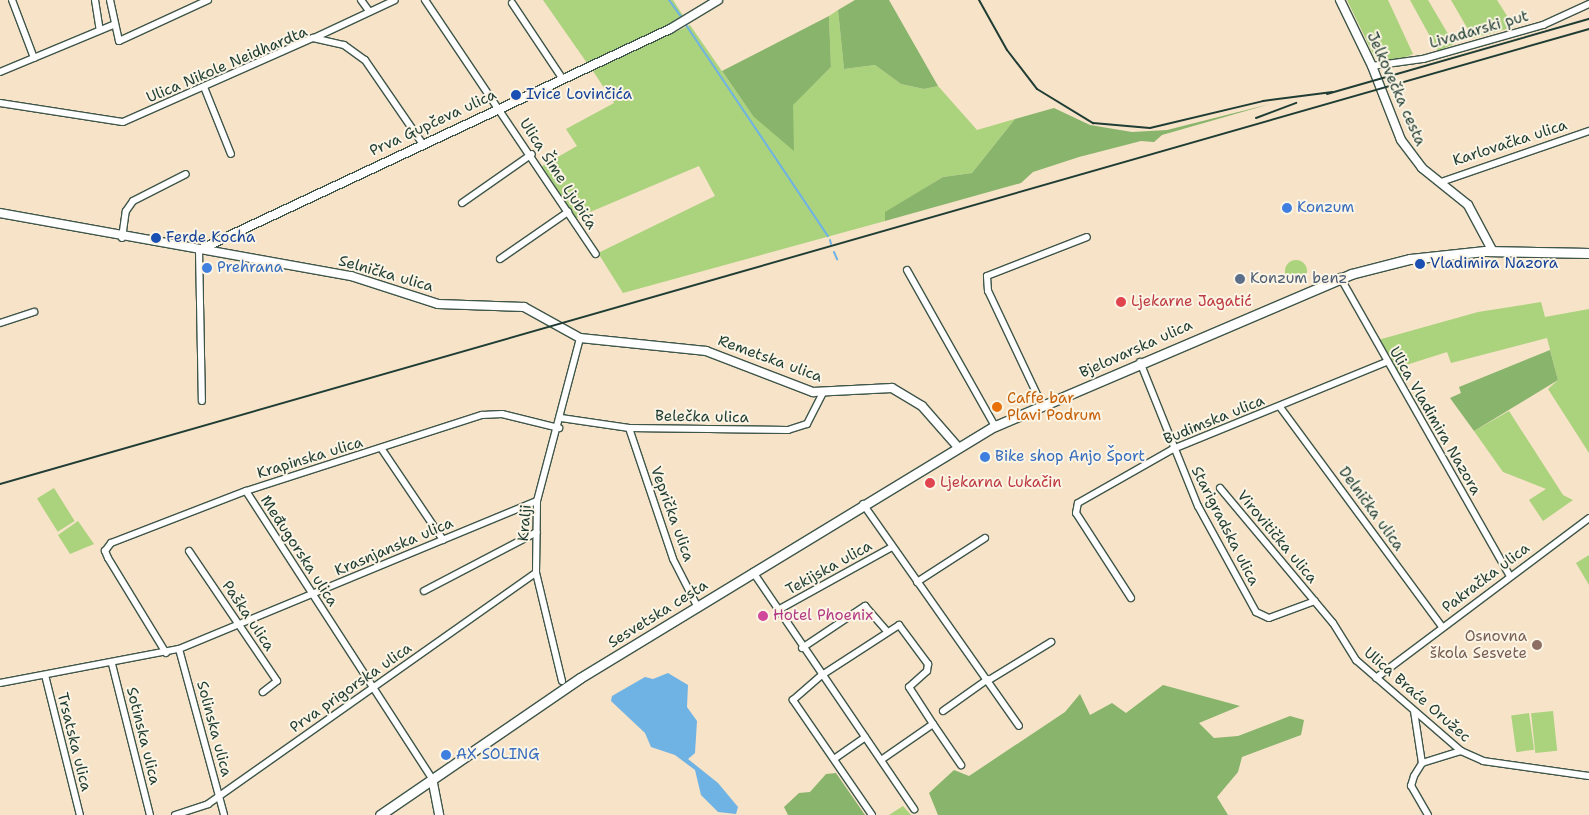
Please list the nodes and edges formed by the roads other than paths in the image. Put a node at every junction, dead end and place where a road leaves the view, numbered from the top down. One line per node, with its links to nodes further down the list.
1 (12, 0): 16 (street)
2 (95, 0): 14 (street)
3 (110, 0): 13 (street)
4 (208, 0): 13 (street)
5 (361, 0): 12 (street)
6 (395, 0): 12 (street)
7 (425, 0): 22 (street, Ulica Šime Ljubića)
8 (718, 0): 19 (street, Prva Gupčeva ulica)
9 (1340, 0): 17 (street, Jelkovečka cesta)
10 (512, 3): 19 (street)
11 (1589, 4): 17 (street, Livadarski put)
12 (369, 11): 15 (street)
13 (113, 25): 14 (street)
14 (100, 30): 16 (street)
15 (313, 38): 20 (street, Ulica Nikole Neidhardta); 24 (street, Ulica Nikole Neidhardta)
16 (34, 58): 18 (street)
17 (1372, 66): 28 (street, Jelkovečka cesta)
18 (0, 72)
19 (562, 78): 22 (street, Prva Gupčeva ulica)
20 (204, 87): 21 (street, Ulica Nikole Neidhardta); 25 (street)
21 (0, 103)
22 (499, 107): 24 (street, Prva Gupčeva ulica); 26 (street, Ulica Šime Ljubića)
23 (1589, 132): 28 (street, Karlovačka ulica)
24 (422, 143): 34 (street, Prva Gupčeva ulica)
25 (231, 154)
26 (532, 154): 29 (street); 30 (street, Ulica Šime Ljubića)
27 (186, 174): 33 (street)
28 (1441, 182): 35 (street, Jelkovečka cesta)
29 (462, 203)
30 (568, 212): 36 (street, Ulica Šime Ljubića); 38 (street)
31 (0, 213): 33 (street, Selnička ulica)
32 (1087, 237): 48 (street)
33 (122, 238): 34 (street, Selnička ulica)
34 (199, 250): 43 (street, Selnička ulica); 47 (street)
35 (1492, 250): 37 (main road, Bjelovarska ulica); 40 (main road, Bjelovarska ulica)
36 (596, 254)
37 (1589, 254)
38 (500, 259)
39 (907, 270): 51 (street)
40 (1340, 277): 44 (street, Ulica Vladimira Nazora); 45 (main road, Bjelovarska ulica)
41 (34, 312): 42 (street)
42 (0, 323)
43 (580, 338): 46 (street, Remetska ulica); 50 (street, Kralji)
44 (1386, 362): 49 (street, Budimska ulica); 69 (street, Ulica Vladimira Nazora)
45 (1141, 366): 48 (main road, Bjelovarska ulica); 56 (street, Starigradska ulica)
46 (822, 392): 53 (street, Belečka ulica); 54 (street, Remetska ulica)
47 (202, 400)
48 (1042, 405): 51 (main road, Bjelovarska ulica)
49 (1280, 407): 56 (street, Budimska ulica); 78 (street, Delnička ulica)
50 (561, 418): 52 (street, Kralji); 53 (street, Belečka ulica)
51 (995, 426): 54 (main road, Bjelovarska ulica)
52 (559, 428): 55 (street, Krapinska ulica); 59 (street, Kralji)
53 (628, 428): 75 (street, Veprička ulica)
54 (957, 446): 60 (main road, Sesvetska cesta)
55 (381, 448): 58 (street, Krapinska ulica); 64 (street, Krapinska ulica)
56 (1173, 449): 73 (street, Budimska ulica); 74 (street, Starigradska ulica)
57 (1220, 488): 74 (street, Virovitička ulica)
58 (246, 491): 72 (street, Međugorska ulica); 83 (street, Međugorska ulica)
59 (537, 501): 62 (street, Kralji); 64 (street, Krasnjanska ulica)
60 (863, 504): 65 (street, Tekijska ulica); 67 (main road, Sesvetska cesta)
61 (1589, 518): 69 (street, Pakračka ulica)
62 (537, 532): 68 (street, Kralji); 71 (street)
63 (985, 538): 70 (street)
64 (442, 540): 72 (street, Krasnjanska ulica)
65 (892, 547): 70 (street, Tekijska ulica); 76 (street, Tekijska ulica)
66 (189, 551): 77 (street, Paška ulica)
67 (753, 572): 75 (main road, Sesvetska cesta); 76 (street)
68 (536, 573): 89 (street, Kralji); 91 (street, Prva prigorska ulica)
69 (1510, 576): 78 (street, Pakračka ulica)
70 (917, 582): 88 (street, Tekijska ulica)
71 (424, 591)
72 (312, 595): 77 (street, Krasnjanska ulica); 91 (street, Međugorska ulica)
73 (1131, 598)
74 (1314, 601): 87 (street, Ulica Braće Oružec)
75 (697, 606): 104 (main road, Sesvetska cesta)
76 (778, 610): 81 (street)
77 (241, 627): 82 (street, Krasnjanska ulica); 92 (street, Paška ulica)
78 (1442, 627): 87 (street, Pakračka ulica)
79 (887, 631): 81 (street); 86 (street); 95 (street)
80 (1051, 642): 88 (street)
81 (802, 648): 86 (street)
82 (179, 650): 83 (street, Krasnjanska ulica); 105 (street, Solinska ulica)
83 (166, 653): 84 (street, Krasnjanska ulica)
84 (112, 664): 85 (street, Krasnjanska ulica); 108 (street, Sotinska ulica)
85 (45, 675): 90 (street, Krasnjanska ulica); 107 (street, Trsatska ulica)
86 (822, 675): 97 (street); 99 (street)
87 (1376, 678): 93 (street, Ulica Braće Oružec)
88 (988, 680): 94 (street); 96 (street, Tekijska ulica)
89 (562, 681)
90 (0, 683)
91 (374, 687): 104 (street, Međugorska ulica); 105 (street, Prva prigorska ulica)
92 (263, 692)
93 (1414, 711): 98 (street, Ulica Braće Oružec); 101 (street)
94 (943, 712)
95 (933, 724): 100 (street); 102 (street)
96 (1019, 726)
97 (865, 737): 99 (street); 100 (street)
98 (1462, 751): 101 (street); 103 (street, Ulica Braće Oružec)
99 (834, 759): 113 (street)
100 (881, 760): 106 (street)
101 (1422, 763): 114 (street)
102 (961, 765)
103 (1589, 776)
104 (432, 778): 111 (main road, Sesvetska cesta); 112 (street)
105 (219, 796): 109 (street, Prva prigorska ulica); 110 (street, Solinska ulica)
106 (914, 809)
107 (80, 815)
108 (150, 815)
109 (175, 815)
110 (224, 815)
111 (380, 815)
112 (439, 815)
113 (872, 815)
114 (1428, 815)

